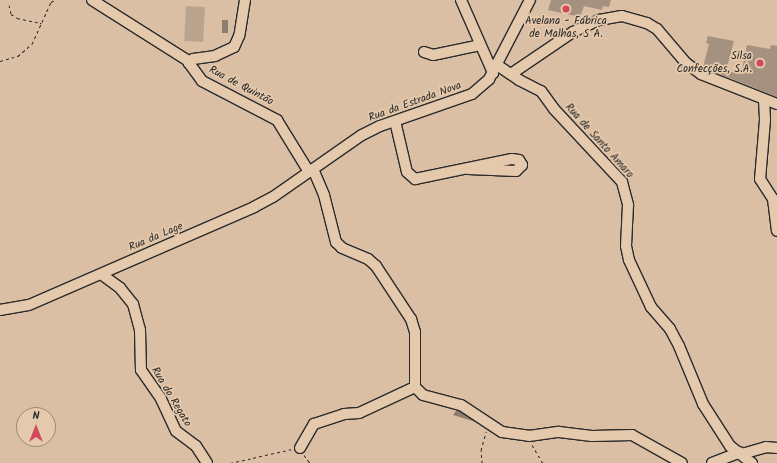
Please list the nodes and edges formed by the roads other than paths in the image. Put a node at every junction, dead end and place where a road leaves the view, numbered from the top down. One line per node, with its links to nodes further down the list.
1 (92, 0): 7 (street)
2 (245, 0): 7 (street, Rua de Quintão)
3 (461, 0): 5 (street)
4 (530, 0): 8 (street, Rua da Estrada Nova)
5 (480, 45): 6 (street); 8 (street)
6 (424, 52)
7 (190, 62): 14 (street, Rua de Quintão)
8 (495, 69): 9 (street, Rua de Santo Amaro); 12 (street, Rua da Estrada Nova)
9 (511, 74): 10 (street); 21 (street, Rua de Santo Amaro)
10 (764, 100): 11 (street); 15 (street)
11 (777, 104)
12 (395, 121): 13 (street); 14 (street, Rua da Estrada Nova)
13 (468, 169)
14 (311, 170): 16 (street, Rua da Lage); 18 (street, Rua de Quintão)
15 (777, 231)
16 (101, 274): 17 (street, Rua da Lage); 22 (street, Rua do Regato)
17 (0, 310)
18 (415, 387): 19 (street); 23 (street)
19 (300, 448)
20 (777, 448): 21 (street)
21 (741, 453): 24 (street); 25 (street, Rua de Santo Amaro)
22 (207, 463)
23 (682, 463)
24 (712, 463)
25 (752, 463)

